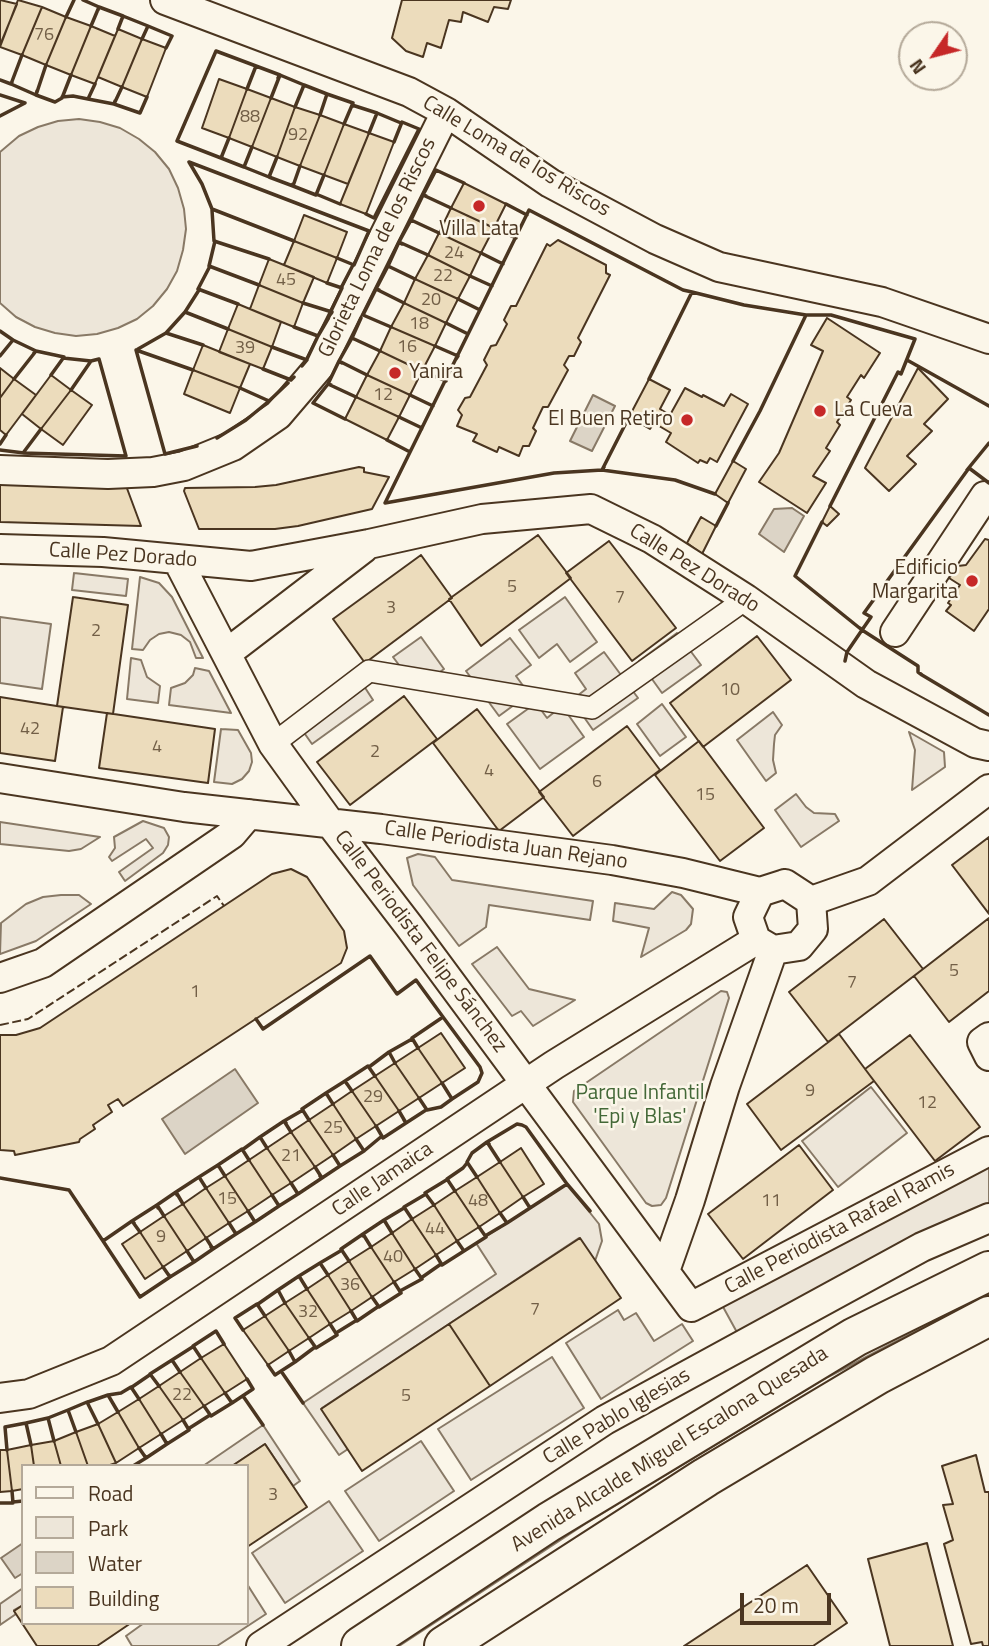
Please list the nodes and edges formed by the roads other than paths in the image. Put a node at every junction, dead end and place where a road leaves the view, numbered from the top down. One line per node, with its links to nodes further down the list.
1 (165, 0): 2 (street, Calle Loma de los Riscos)
2 (446, 112): 3 (street, Calle Loma de los Riscos); 4 (street, Glorieta Loma de los Riscos)
3 (989, 339)
4 (0, 470)
5 (989, 499): 10 (street)
6 (369, 544): 8 (street, Calle Pez Dorado); 9 (street, Calle Pez Dorado); 11 (street, Calle Pez Dorado)
7 (0, 549): 8 (street, Calle Pez Dorado)
8 (177, 559): 11 (street, Calle Periodista Felipe Sánchez)
9 (746, 599): 12 (street); 13 (street, Calle Pez Dorado)
10 (895, 632)
11 (227, 653): 12 (street, Calle Periodista Felipe Sánchez)
12 (272, 744): 17 (street, Calle Periodista Felipe Sánchez)
13 (989, 746)
14 (0, 778): 16 (street, Calle Periodista Juan Rejano)
15 (989, 789): 19 (street)
16 (249, 814): 17 (street, Calle Periodista Juan Rejano); 21 (street)
17 (330, 823): 18 (street, Calle Periodista Juan Rejano); 24 (street, Calle Periodista Felipe Sánchez)
18 (760, 892): 19 (street); 20 (street)
19 (811, 901): 20 (street)
20 (765, 945): 24 (street, Calle Jamaica); 27 (street)
21 (0, 978)
22 (989, 1037): 23 (street)
23 (989, 1055)
24 (526, 1084): 27 (street, Calle Periodista Felipe Sánchez); 31 (street, Calle Jamaica)
25 (989, 1151): 29 (street, Calle Periodista Rafael Ramis)
26 (989, 1217): 32 (street, Calle Pablo Iglesias)
27 (665, 1271): 29 (street, Calle Periodista Felipe Sánchez)
28 (989, 1271): 33 (main road, Avenida Alcalde Miguel Escalona Quesada)
29 (691, 1307)
30 (989, 1316): 34 (main road, Avenida Alcalde Miguel Escalona Quesada)
31 (0, 1398)
32 (261, 1646)
33 (361, 1646)
34 (444, 1646)

